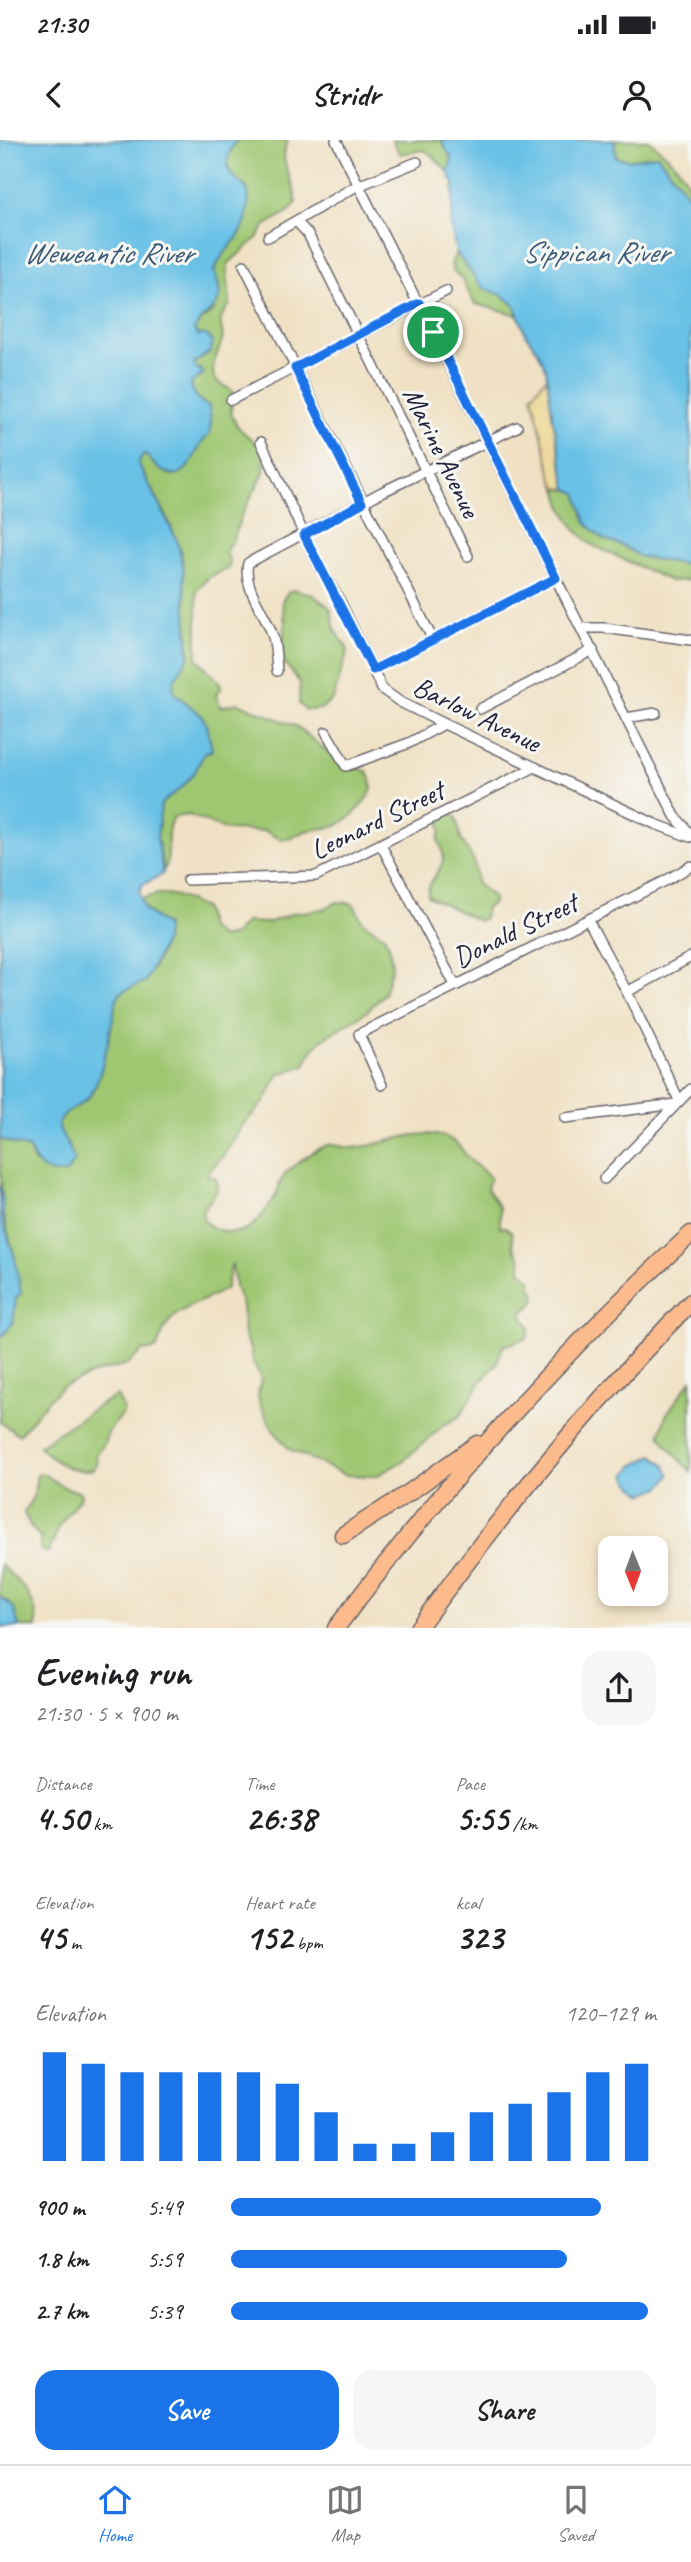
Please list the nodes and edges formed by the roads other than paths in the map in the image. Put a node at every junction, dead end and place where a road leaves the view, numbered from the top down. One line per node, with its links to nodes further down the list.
1 (336, 140): 3 (street)
2 (417, 162): 3 (street)
3 (360, 187): 4 (street); 8 (street)
4 (296, 221): 5 (street); 9 (street, Marine Avenue)
5 (268, 237)
6 (244, 265): 10 (street)
7 (446, 291): 8 (street)
8 (419, 303): 9 (street); 14 (street)
9 (358, 336): 10 (street); 15 (street, Marine Avenue)
10 (295, 368): 11 (street); 16 (street)
11 (231, 400)
12 (517, 428): 14 (street)
13 (261, 442): 17 (street, Barlow Avenue)
14 (487, 442): 15 (street); 19 (street)
15 (426, 471): 16 (street); 18 (street, Marine Avenue)
16 (362, 503): 17 (street); 21 (street)
17 (304, 535): 24 (street, Barlow Avenue); 25 (street)
18 (468, 556)
19 (556, 578): 20 (street); 21 (street)
20 (583, 628): 22 (street); 23 (street)
21 (433, 640): 24 (street)
22 (691, 640)
23 (593, 650): 26 (street); 28 (street)
24 (373, 670): 29 (street, Barlow Avenue)
25 (277, 671)
26 (480, 709)
27 (656, 713): 28 (street)
28 (626, 718): 32 (street)
29 (444, 724): 30 (street); 31 (street, Barlow Avenue)
30 (326, 732)
31 (536, 767): 32 (street, Barlow Avenue); 33 (street, Leonard Street)
32 (691, 837)
33 (382, 845): 35 (street, Leonard Street); 38 (street)
34 (691, 866): 36 (street, Donald Street)
35 (187, 880)
36 (588, 920): 38 (street, Donald Street); 39 (street)
37 (691, 957): 39 (street)
38 (455, 985): 40 (street, Donald Street)
39 (626, 992): 42 (street)
40 (382, 1085)
41 (691, 1089): 42 (street)
42 (678, 1102): 43 (street); 44 (street)
43 (565, 1118)
44 (604, 1179)
45 (691, 1234): 47 (highway)
46 (691, 1302): 50 (highway)
47 (501, 1425): 48 (highway); 49 (highway)
48 (343, 1535)
49 (336, 1628)
50 (418, 1628)

